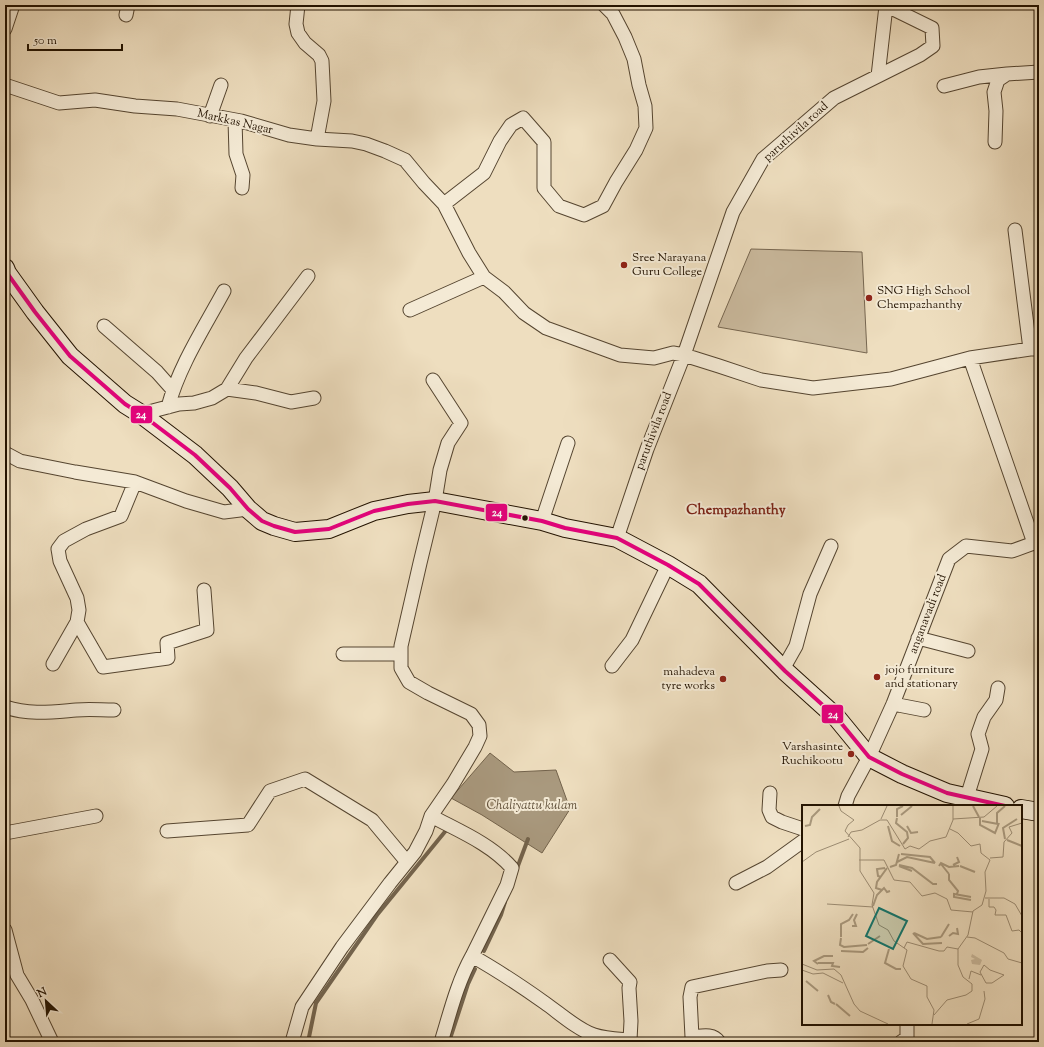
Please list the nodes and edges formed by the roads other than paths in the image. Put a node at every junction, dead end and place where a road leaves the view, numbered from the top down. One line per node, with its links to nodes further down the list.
1 (13, 5): 5 (street)
2 (298, 5): 14 (street)
3 (604, 5): 17 (street)
4 (885, 5): 8 (street); 8 (street, paruthivila road)
5 (5, 29)
6 (1039, 72): 7 (street)
7 (1007, 74): 11 (street); 15 (street)
8 (878, 76): 26 (street, paruthivila road)
9 (221, 85): 12 (street)
10 (5, 86): 12 (street, Markkas Nagar)
11 (944, 86)
12 (210, 116): 13 (street, Markkas Nagar)
13 (236, 120): 14 (street, Markkas Nagar); 16 (street)
14 (318, 139): 17 (street, Markkas Nagar)
15 (996, 142)
16 (242, 188)
17 (444, 204): 21 (street, Markkas Nagar)
18 (1015, 230): 25 (street)
19 (5, 268): 33 (main road)
20 (308, 276): 29 (street)
21 (484, 276): 23 (street); 26 (street, Markkas Nagar)
22 (224, 291): 30 (street)
23 (410, 310)
24 (104, 326): 30 (street)
25 (1034, 349): 27 (street)
26 (684, 354): 27 (street); 40 (street, paruthivila road)
27 (970, 358): 41 (street)
28 (434, 380): 37 (street)
29 (227, 389): 31 (street); 32 (street)
30 (173, 390): 32 (street)
31 (314, 398)
32 (168, 407): 33 (street)
33 (141, 414): 38 (main road)
34 (568, 443): 39 (street)
35 (5, 453): 36 (street)
36 (135, 482): 38 (street); 45 (street)
37 (435, 501): 38 (main road); 39 (main road); 49 (street)
38 (248, 509)
39 (542, 521): 40 (main road)
40 (617, 538): 43 (main road)
41 (1036, 544): 46 (street, anganavadi road)
42 (831, 546): 52 (street)
43 (668, 565): 51 (street); 52 (main road)
44 (204, 590): 45 (street)
45 (77, 622): 50 (street)
46 (918, 638): 47 (street); 54 (street, anganavadi road)
47 (968, 651)
48 (342, 654): 49 (street)
49 (401, 654): 66 (street)
50 (53, 664)
51 (612, 666)
52 (783, 669): 58 (main road)
53 (998, 688): 60 (street)
54 (893, 704): 57 (street); 58 (street, anganavadi road)
55 (5, 707): 56 (street)
56 (114, 710)
57 (924, 710)
58 (869, 757): 60 (main road); 61 (street, anganavadi road)
59 (770, 793): 67 (street)
60 (967, 797): 62 (main road)
61 (845, 805)
62 (1001, 805)
63 (1022, 809): 64 (main road)
64 (1039, 812)
65 (96, 816): 69 (street)
66 (432, 816): 71 (street); 75 (street)
67 (802, 829)
68 (167, 831): 71 (street)
69 (5, 832)
70 (802, 842): 72 (street)
71 (407, 862): 81 (street)
72 (736, 883)
73 (5, 930): 74 (street)
74 (8, 956): 80 (street)
75 (472, 956): 76 (street); 82 (street)
76 (610, 960)
77 (781, 970): 83 (street)
78 (907, 1025): 79 (street)
79 (905, 1041)
80 (52, 1042)
81 (292, 1042)
82 (441, 1042)
83 (720, 1042)

